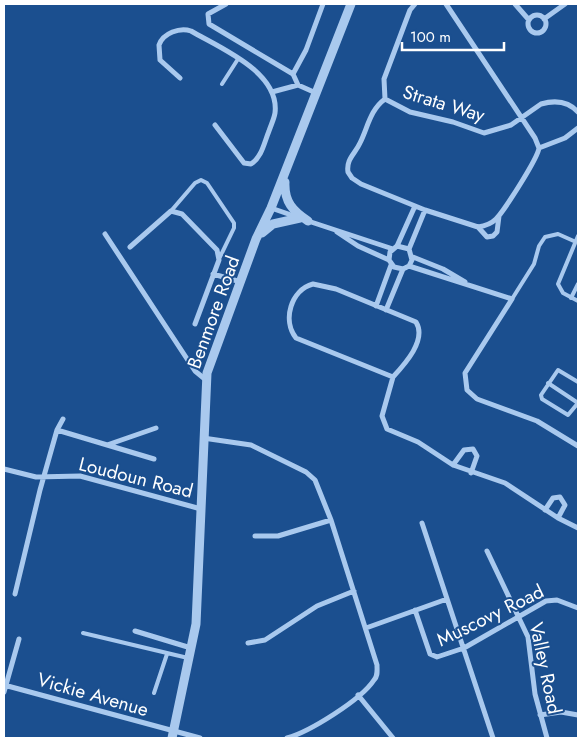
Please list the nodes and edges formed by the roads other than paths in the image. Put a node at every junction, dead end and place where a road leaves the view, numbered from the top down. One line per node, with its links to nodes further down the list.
1 (226, 4): 12 (street)
2 (323, 4): 12 (street)
3 (351, 4): 17 (street, Benmore Road)
4 (415, 4): 8 (street)
5 (446, 4): 20 (street)
6 (515, 4): 10 (street)
7 (566, 4): 9 (street)
8 (410, 7): 18 (street)
9 (544, 18): 10 (street); 10 (street)
10 (529, 20)
11 (238, 59): 13 (street); 14 (lane); 16 (street)
12 (293, 74): 15 (street)
13 (180, 78)
14 (222, 84)
15 (298, 85): 16 (street); 17 (street)
16 (272, 92): 21 (street)
17 (316, 93): 24 (street, Benmore Road)
18 (385, 99): 20 (street, Strata Way); 25 (street)
19 (578, 112): 20 (street, Strata Way)
20 (522, 118): 23 (street)
21 (215, 125)
22 (578, 128): 23 (street)
23 (539, 148): 29 (street)
24 (286, 172): 26 (street, Benmore Road); 30 (street)
25 (415, 206): 28 (street); 38 (street)
26 (271, 208): 30 (street); 35 (street, Benmore Road)
27 (170, 210): 37 (street); 40 (street); 40 (lane)
28 (425, 210): 31 (street); 39 (street)
29 (499, 215): 31 (street); 31 (street)
30 (304, 220): 32 (street); 35 (street)
31 (478, 227)
32 (337, 232): 38 (street); 42 (street)
33 (105, 234): 56 (street)
34 (578, 236): 36 (lane)
35 (256, 239): 46 (street, Benmore Road)
36 (576, 242): 49 (lane); 50 (lane)
37 (130, 247)
38 (395, 248): 39 (street); 42 (street)
39 (409, 249): 41 (street)
40 (220, 257): 45 (street)
41 (413, 257): 43 (street); 47 (street)
42 (390, 262): 44 (street); 52 (street)
43 (409, 266): 44 (street); 47 (street)
44 (403, 270): 53 (street)
45 (213, 274): 46 (street); 54 (street)
46 (241, 282): 56 (street, Benmore Road)
47 (468, 284): 50 (street)
48 (578, 284): 49 (lane)
49 (571, 298): 51 (lane)
50 (512, 299): 65 (street)
51 (578, 301)
52 (376, 306): 53 (street); 55 (street)
53 (386, 310): 55 (street)
54 (195, 324)
55 (393, 377): 67 (street)
56 (206, 380): 63 (street, Benmore Road)
57 (578, 382): 58 (lane)
58 (548, 383): 59 (lane); 59 (lane)
59 (578, 403)
60 (63, 418): 62 (street)
61 (156, 428): 64 (street)
62 (57, 430): 64 (street); 70 (street)
63 (204, 438): 71 (street, Benmore Road); 74 (street)
64 (107, 445): 66 (street)
65 (578, 446)
66 (154, 459)
67 (453, 465): 69 (street); 69 (street)
68 (4, 469): 70 (street, Loudoun Road)
69 (471, 473): 72 (street)
70 (44, 476): 71 (street, Loudoun Road); 80 (street)
71 (201, 509): 90 (street, Benmore Road)
72 (545, 510): 73 (street); 73 (street)
73 (558, 518): 76 (street)
74 (331, 520): 77 (street); 79 (street)
75 (422, 523): 81 (street)
76 (578, 528)
77 (255, 536)
78 (487, 551): 84 (street, Valley Road)
79 (354, 591): 85 (street); 89 (street)
80 (15, 594)
81 (446, 599): 83 (street, Muscovy Road); 91 (street)
82 (578, 608): 84 (street, Muscovy Road)
83 (415, 610): 85 (street, Muscovy Road); 91 (street, Muscovy Road)
84 (520, 617): 91 (street, Muscovy Road); 99 (street, Valley Road)
85 (366, 628): 97 (street)
86 (135, 631): 90 (street)
87 (84, 633): 92 (lane)
88 (19, 640): 94 (street)
89 (248, 643)
90 (192, 648): 93 (street, Benmore Road)
91 (464, 648): 105 (street)
92 (167, 654): 93 (lane); 96 (lane)
93 (190, 658): 100 (street, Benmore Road)
94 (5, 685): 95 (street); 100 (street, Vickie Avenue)
95 (4, 692)
96 (154, 693)
97 (358, 696): 101 (street); 104 (street)
98 (578, 715): 99 (street)
99 (540, 716): 106 (street, Valley Road)
100 (173, 735): 102 (street, Vickie Avenue)
101 (296, 737): 103 (street)
102 (200, 738)
103 (287, 738)
104 (393, 738)
105 (493, 738)
106 (547, 738)

